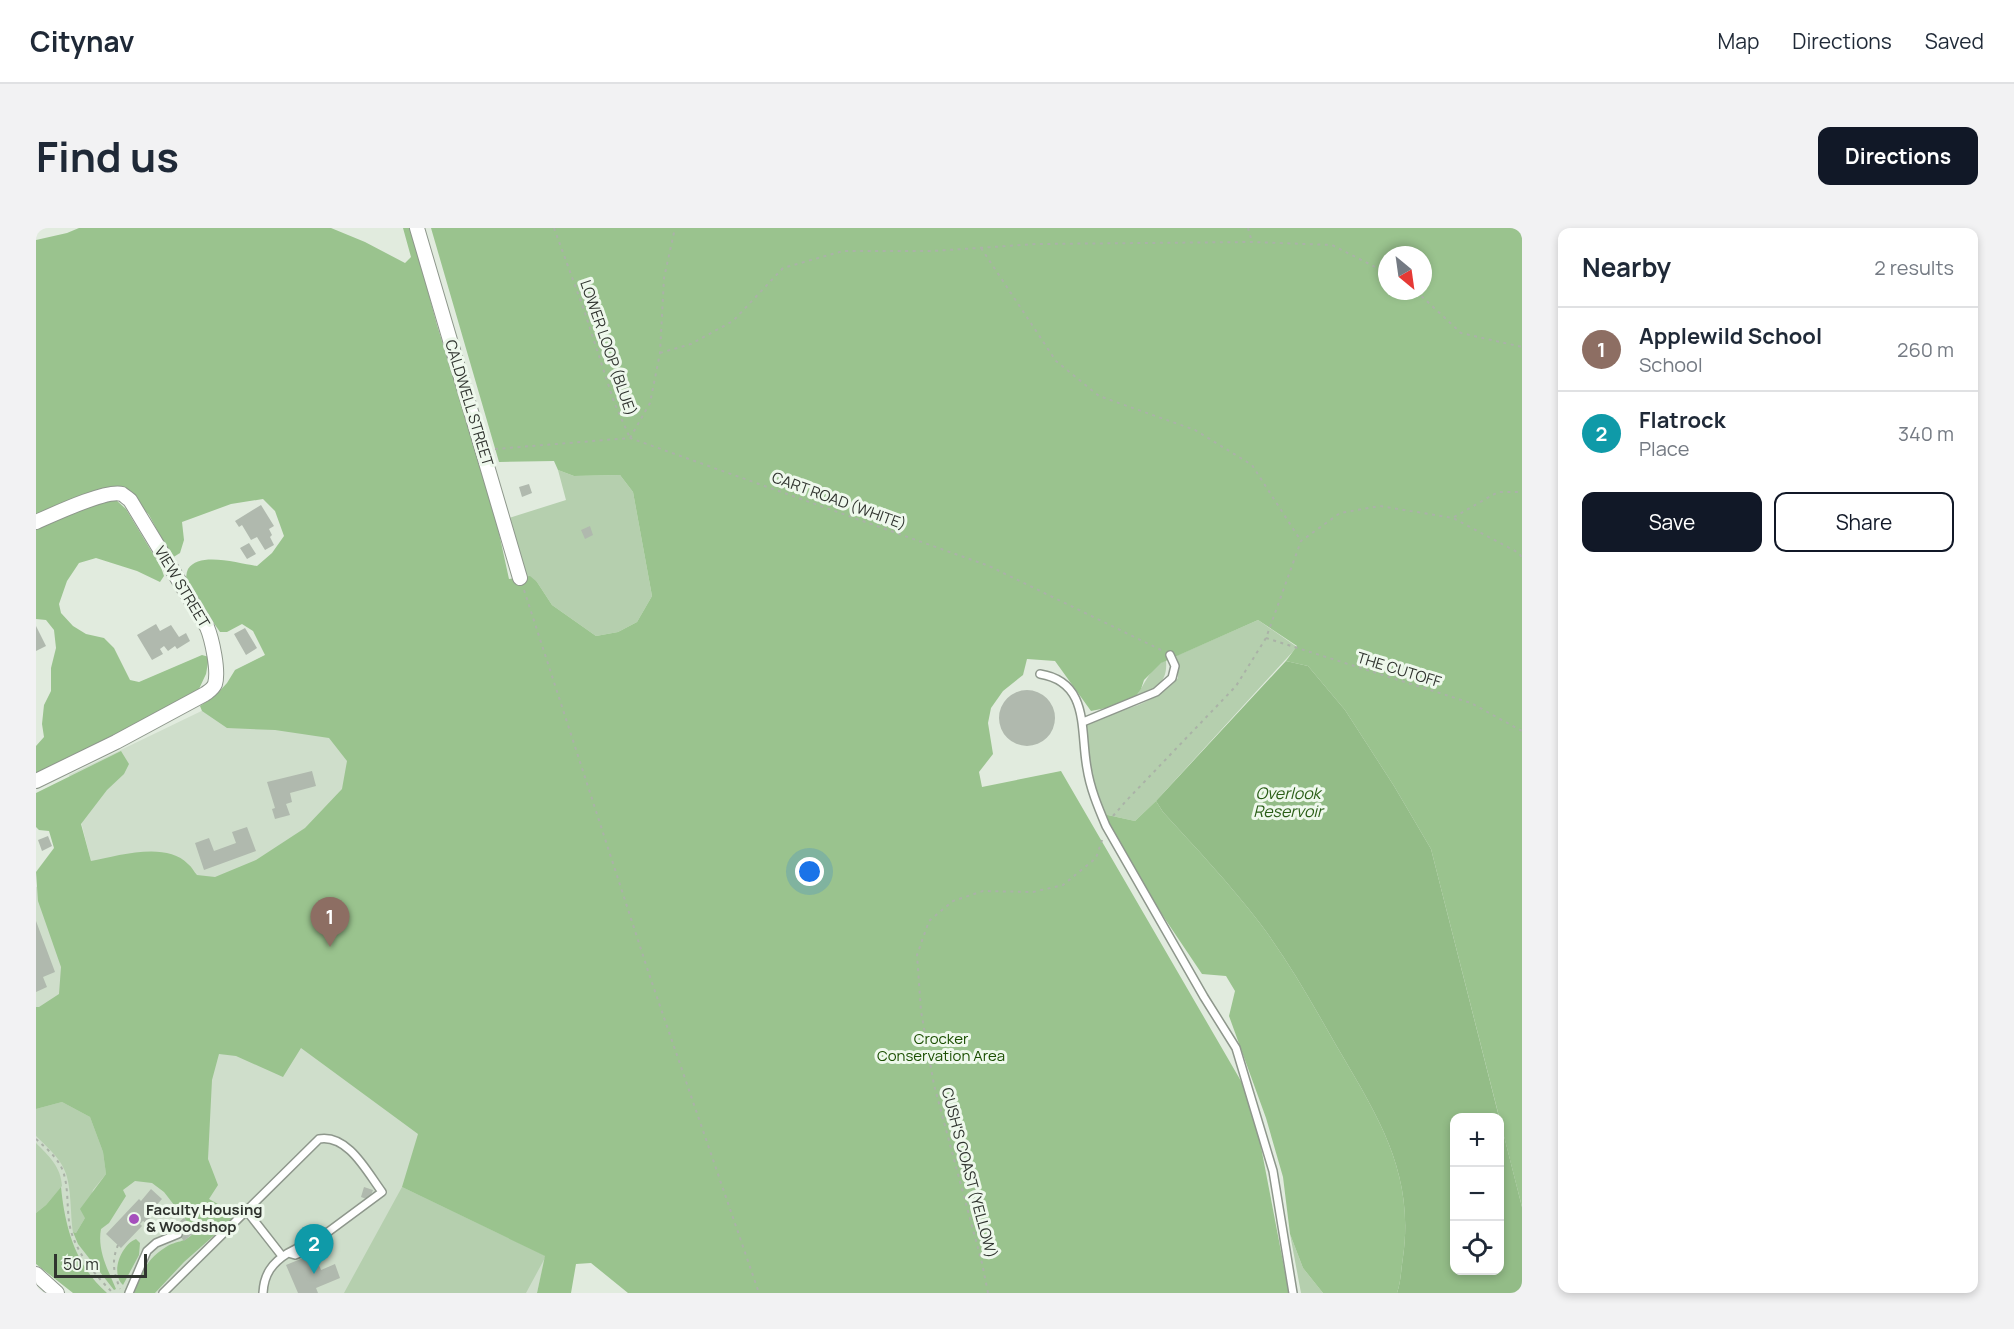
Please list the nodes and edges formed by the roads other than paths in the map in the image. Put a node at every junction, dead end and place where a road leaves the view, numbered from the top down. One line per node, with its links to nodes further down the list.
1 (417, 228): 3 (street, CALDWELL STREET)
2 (36, 522): 7 (street, VIEW STREET)
3 (520, 578)
4 (1170, 655): 6 (lane)
5 (1040, 674): 6 (lane)
6 (1083, 722): 19 (lane)
7 (36, 781)
8 (246, 1210): 10 (lane); 13 (lane); 17 (lane)
9 (178, 1234): 16 (lane)
10 (315, 1240): 11 (lane); 13 (lane)
11 (309, 1250)
12 (300, 1253): 13 (lane)
13 (285, 1254): 18 (lane)
14 (36, 1274): 15 (street)
15 (57, 1293)
16 (129, 1293)
17 (163, 1293)
18 (263, 1293)
19 (1293, 1293)

